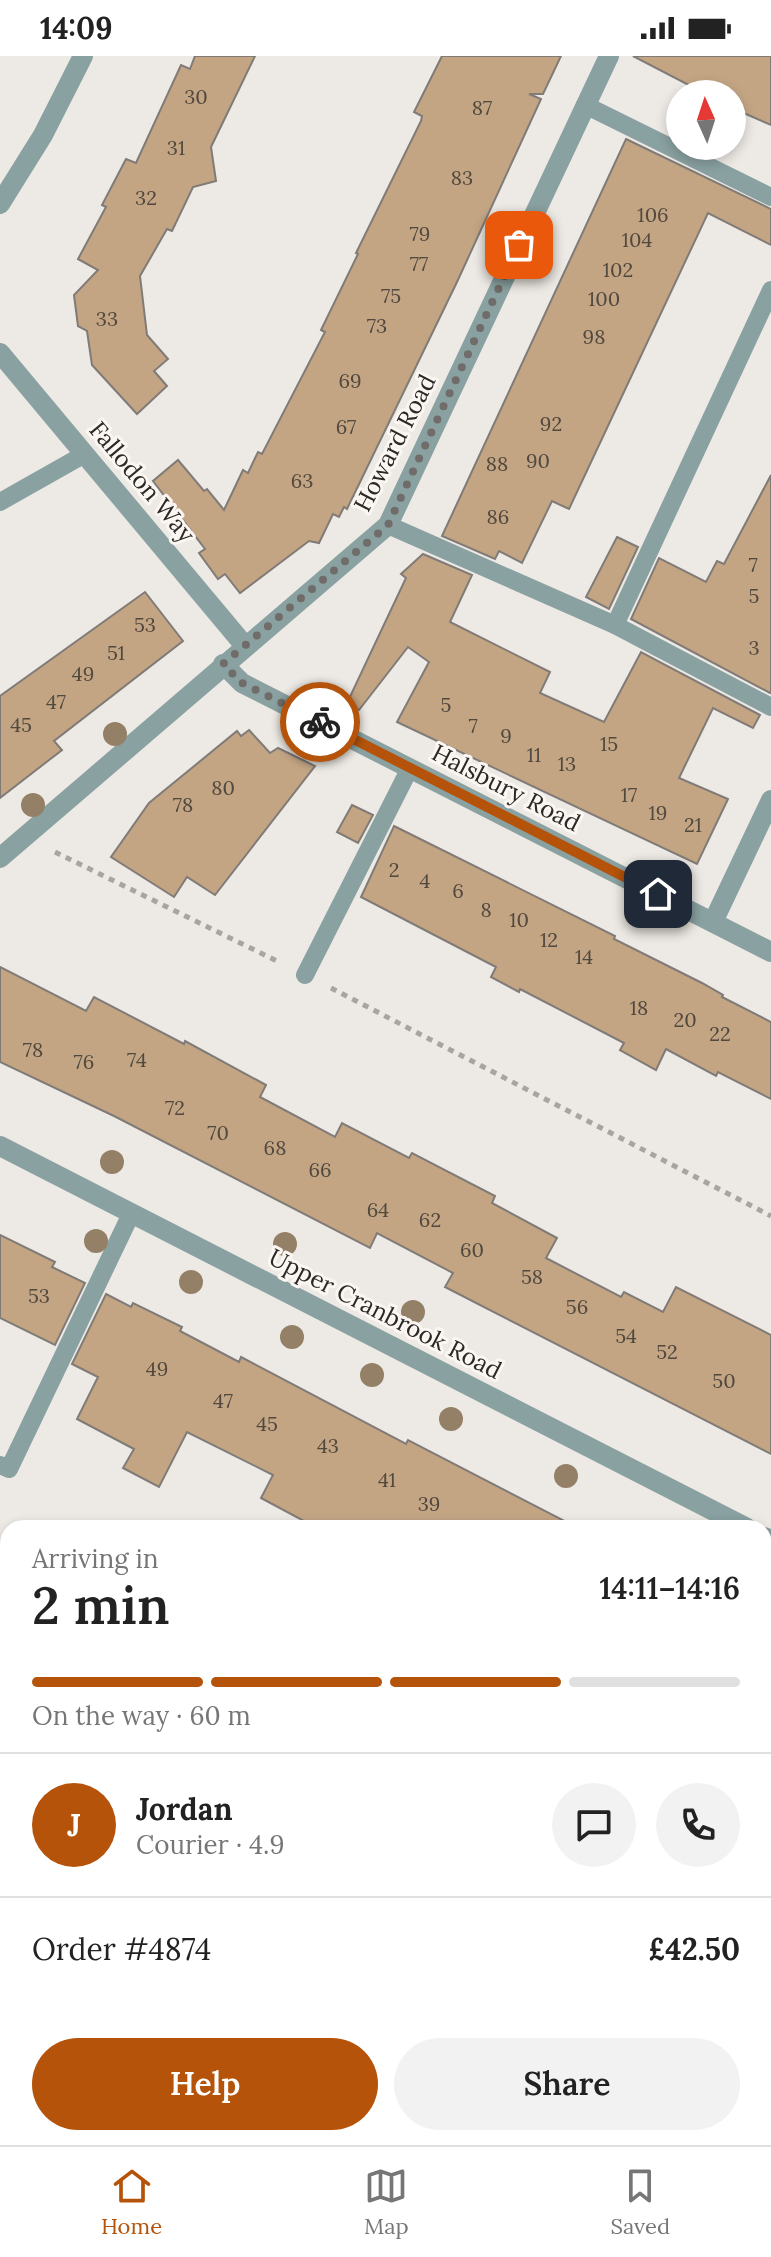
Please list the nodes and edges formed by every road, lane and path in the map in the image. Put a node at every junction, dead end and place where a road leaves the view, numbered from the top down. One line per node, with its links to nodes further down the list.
1 (83, 56): 5 (street)
2 (609, 56): 3 (street, Howard Road)
3 (585, 105): 4 (lane); 10 (street, Howard Road)
4 (771, 197)
5 (0, 204)
6 (771, 290): 11 (lane)
7 (0, 353): 8 (street, Fallodon Way)
8 (85, 454): 9 (lane); 12 (street, Fallodon Way)
9 (0, 502)
10 (388, 525): 11 (lane); 12 (street, Howard Road)
11 (615, 625): 14 (lane)
12 (245, 646): 13 (street, Howard Road)
13 (223, 664): 15 (street, Halsbury Road); 17 (street, Howard Road)
14 (771, 707)
15 (410, 768): 19 (street, Halsbury Road); 21 (lane)
16 (771, 800): 19 (street)
17 (25, 837): 18 (street, Howard Road); 21 (path)
18 (0, 858)
19 (713, 922): 20 (street, Halsbury Road)
20 (771, 952)
21 (305, 975): 24 (path)
22 (0, 1146): 23 (street, Upper Cranbrook Road)
23 (131, 1214): 25 (lane); 26 (street, Upper Cranbrook Road)
24 (771, 1216)
25 (0, 1465)
26 (731, 1520)

